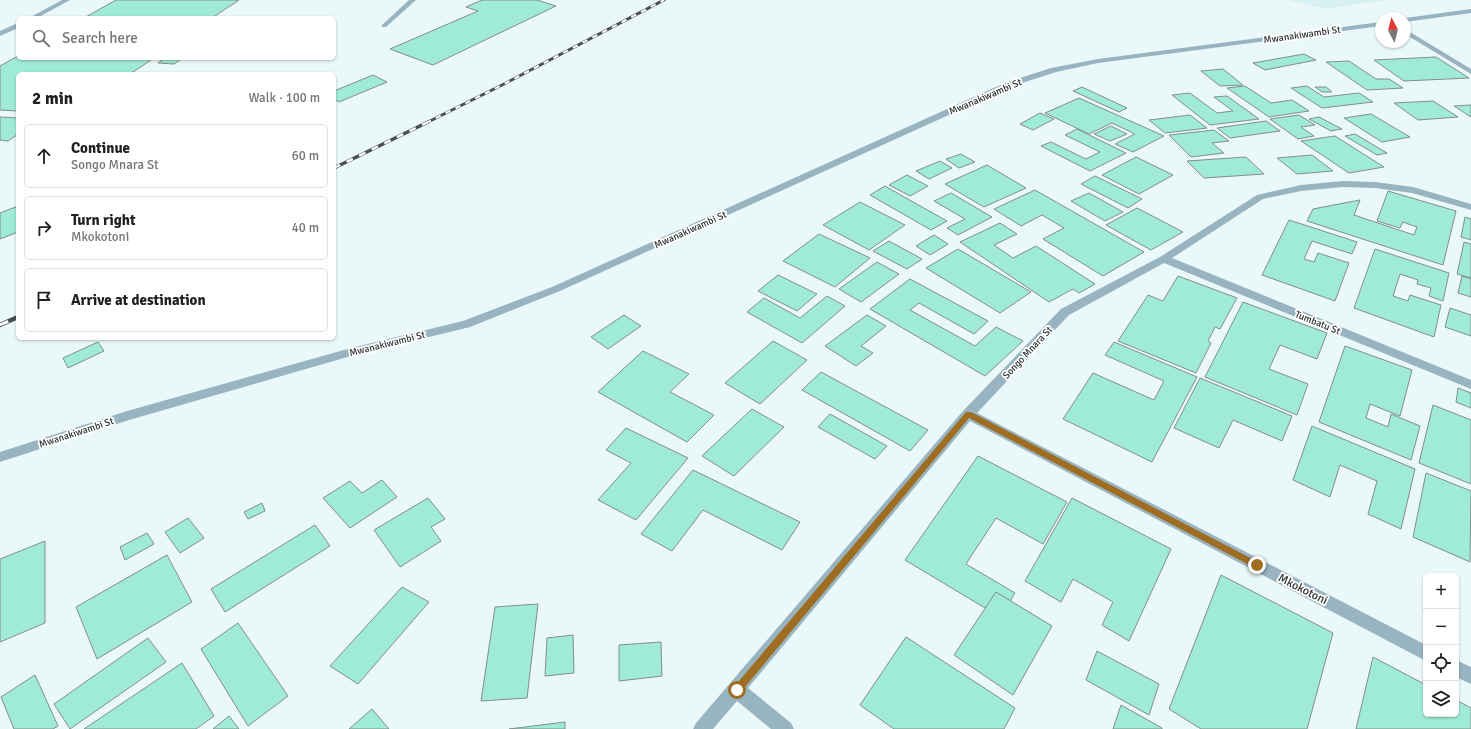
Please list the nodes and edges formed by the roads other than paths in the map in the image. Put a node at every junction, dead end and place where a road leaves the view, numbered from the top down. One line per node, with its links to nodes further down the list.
1 (67, 0): 4 (street)
2 (413, 0): 8 (street)
3 (1471, 12): 5 (street)
4 (36, 16)
5 (1411, 19)
6 (1375, 25): 16 (street, Mwanakiwambi St)
7 (16, 26): 9 (street)
8 (384, 26)
9 (0, 34)
10 (1411, 35): 11 (street)
11 (1471, 72)
12 (1471, 207): 13 (street, Songo Mnara St)
13 (1164, 259): 14 (street, Tumbatu St); 15 (street, Songo Mnara St)
14 (1471, 384)
15 (968, 414): 17 (street, Mkokotoni); 20 (street, Songo Mnara St)
16 (0, 457)
17 (1423, 651)
18 (1459, 670): 19 (street)
19 (1471, 676)
20 (737, 690): 21 (street, Songo Mnara St); 22 (street)
21 (702, 729)
22 (785, 729)

